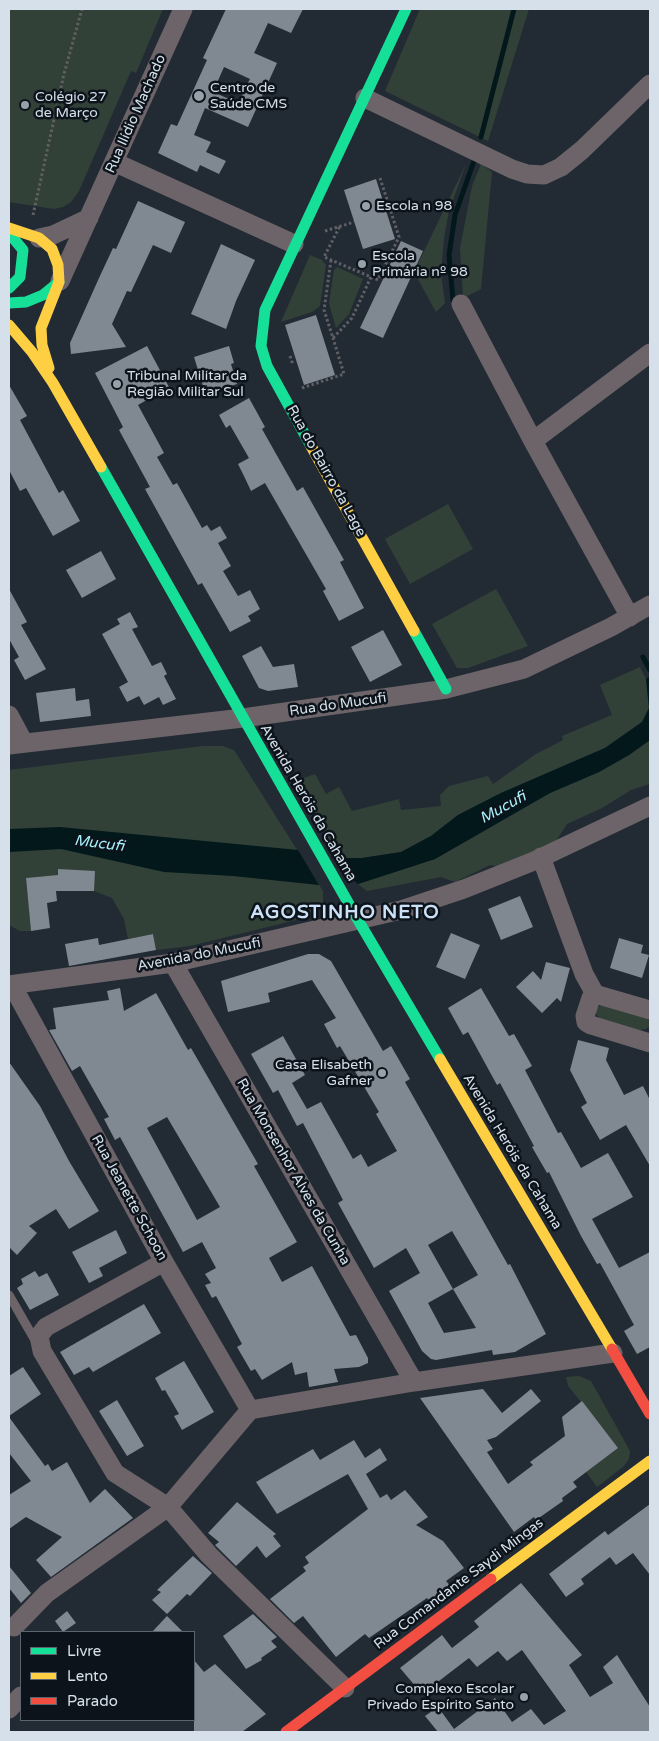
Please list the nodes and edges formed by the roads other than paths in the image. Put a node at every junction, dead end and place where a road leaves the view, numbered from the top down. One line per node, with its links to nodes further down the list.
1 (183, 9): 5 (street, Rua Ilídio Machado)
2 (406, 9): 4 (street, Rua do Bairro da Lage)
3 (650, 84): 4 (street)
4 (365, 98): 10 (street, Rua do Bairro da Lage)
5 (114, 162): 6 (street, Rua Ilídio Machado); 10 (street)
6 (89, 218): 9 (street); 11 (street, Rua Ilídio Machado)
7 (9, 228): 9 (street)
8 (9, 232): 12 (street)
9 (39, 238): 11 (street)
10 (294, 244): 21 (street, Rua do Bairro da Lage)
11 (59, 282): 13 (street); 17 (street, Avenida Heróis da Cahama)
12 (9, 288)
13 (9, 303)
14 (461, 304): 18 (street)
15 (9, 325): 17 (street, Avenida Heróis da Cahama)
16 (650, 353): 18 (street)
17 (53, 383): 23 (street, Avenida Heróis da Cahama)
18 (533, 441): 20 (street)
19 (650, 605): 20 (street, Rua do Mucufi)
20 (630, 617): 21 (street, Rua do Mucufi)
21 (446, 689): 23 (street, Rua do Mucufi)
22 (9, 715): 24 (street)
23 (243, 718): 24 (street, Rua do Mucufi); 27 (street, Avenida Heróis da Cahama)
24 (16, 744)
25 (650, 806): 26 (street, Avenida do Mucufi)
26 (541, 857): 27 (street, Avenida do Mucufi); 30 (street)
27 (358, 920): 28 (street, Avenida do Mucufi); 36 (street, Avenida Heróis da Cahama)
28 (173, 963): 29 (street, Avenida do Mucufi); 37 (street, Rua Monsenhor Alves da Cunha)
29 (11, 985): 33 (street, Rua Jeanette Schoon)
30 (595, 994): 31 (street); 32 (street)
31 (650, 1010)
32 (650, 1044)
33 (164, 1262): 35 (street); 38 (street, Rua Jeanette Schoon)
34 (9, 1295): 35 (lane)
35 (42, 1351): 41 (street)
36 (613, 1354): 37 (street); 39 (street, Avenida Heróis da Cahama)
37 (414, 1382): 38 (street)
38 (250, 1410): 41 (street)
39 (650, 1414)
40 (650, 1461): 43 (street, Rua Comandante Saydi Mingas)
41 (168, 1507): 42 (street); 43 (street)
42 (15, 1627)
43 (345, 1688): 46 (street, Rua Comandante Saydi Mingas)
44 (20, 1697): 45 (street)
45 (9, 1709)
46 (286, 1732)

